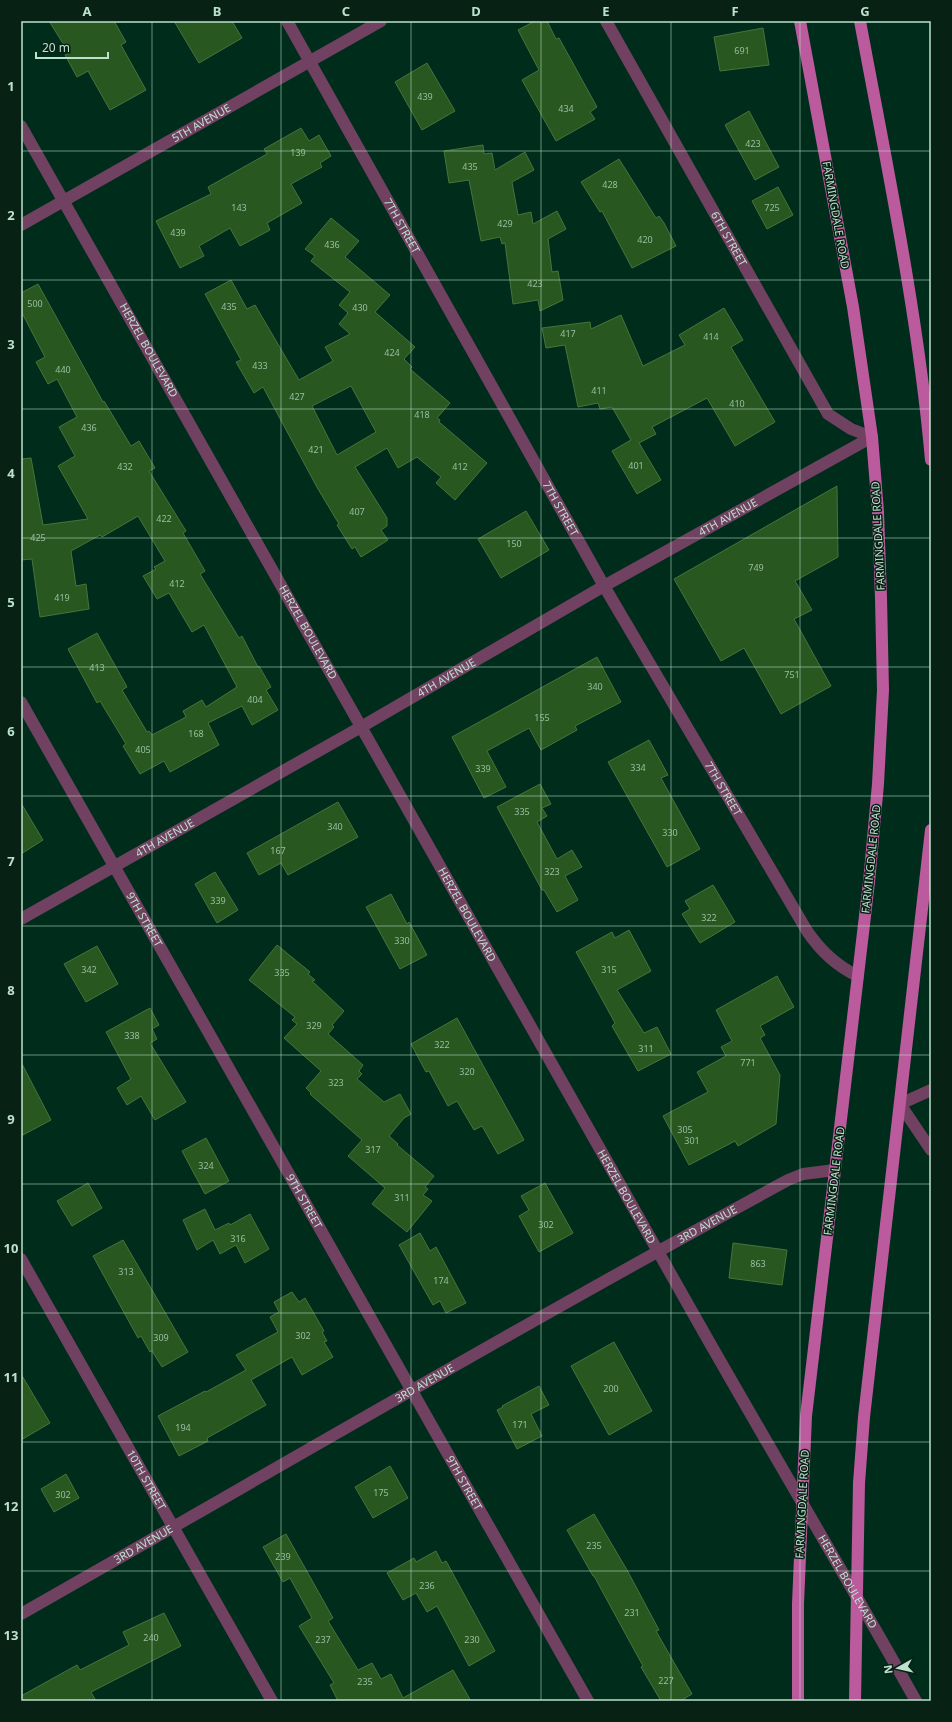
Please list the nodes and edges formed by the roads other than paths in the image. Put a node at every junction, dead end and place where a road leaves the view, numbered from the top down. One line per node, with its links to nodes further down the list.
1 (287, 21): 6 (street, 7TH STREET)
2 (381, 21): 6 (street, 5TH AVENUE)
3 (606, 21): 11 (street, 6TH STREET)
4 (800, 21): 11 (main road, FARMINGDALE ROAD)
5 (860, 21): 10 (main road)
6 (309, 61): 8 (street, 5TH AVENUE); 13 (street, 7TH STREET)
7 (21, 126): 8 (street, HERZEL BOULEVARD)
8 (64, 200): 9 (street, 5TH AVENUE); 15 (street, HERZEL BOULEVARD)
9 (21, 224)
10 (928, 393): 12 (main road)
11 (872, 437): 13 (street, 4TH AVENUE); 19 (main road, FARMINGDALE ROAD)
12 (931, 460)
13 (604, 586): 15 (street, 4TH AVENUE); 19 (street, 7TH STREET)
14 (21, 702): 17 (street, 9TH STREET)
15 (361, 727): 17 (street, 4TH AVENUE); 24 (street, HERZEL BOULEVARD)
16 (931, 830): 21 (main road)
17 (114, 867): 18 (street, 4TH AVENUE); 26 (street, 9TH STREET)
18 (21, 919)
19 (858, 976): 23 (main road, FARMINGDALE ROAD)
20 (931, 1090): 21 (street)
21 (900, 1104): 22 (street); 29 (main road)
22 (931, 1150)
23 (835, 1170): 24 (street, 3RD AVENUE); 27 (main road, FARMINGDALE ROAD)
24 (658, 1250): 26 (street, 3RD AVENUE); 27 (street, HERZEL BOULEVARD)
25 (21, 1259): 28 (street, 10TH STREET)
26 (411, 1390): 28 (street, 3RD AVENUE); 32 (street, 9TH STREET)
27 (803, 1503): 29 (street, HERZEL BOULEVARD); 33 (main road, FARMINGDALE ROAD)
28 (174, 1527): 30 (street, 3RD AVENUE); 31 (street, 10TH STREET)
29 (856, 1598): 34 (main road); 35 (street, HERZEL BOULEVARD)
30 (21, 1614)
31 (272, 1701)
32 (588, 1701)
33 (798, 1701)
34 (855, 1701)
35 (916, 1701)

